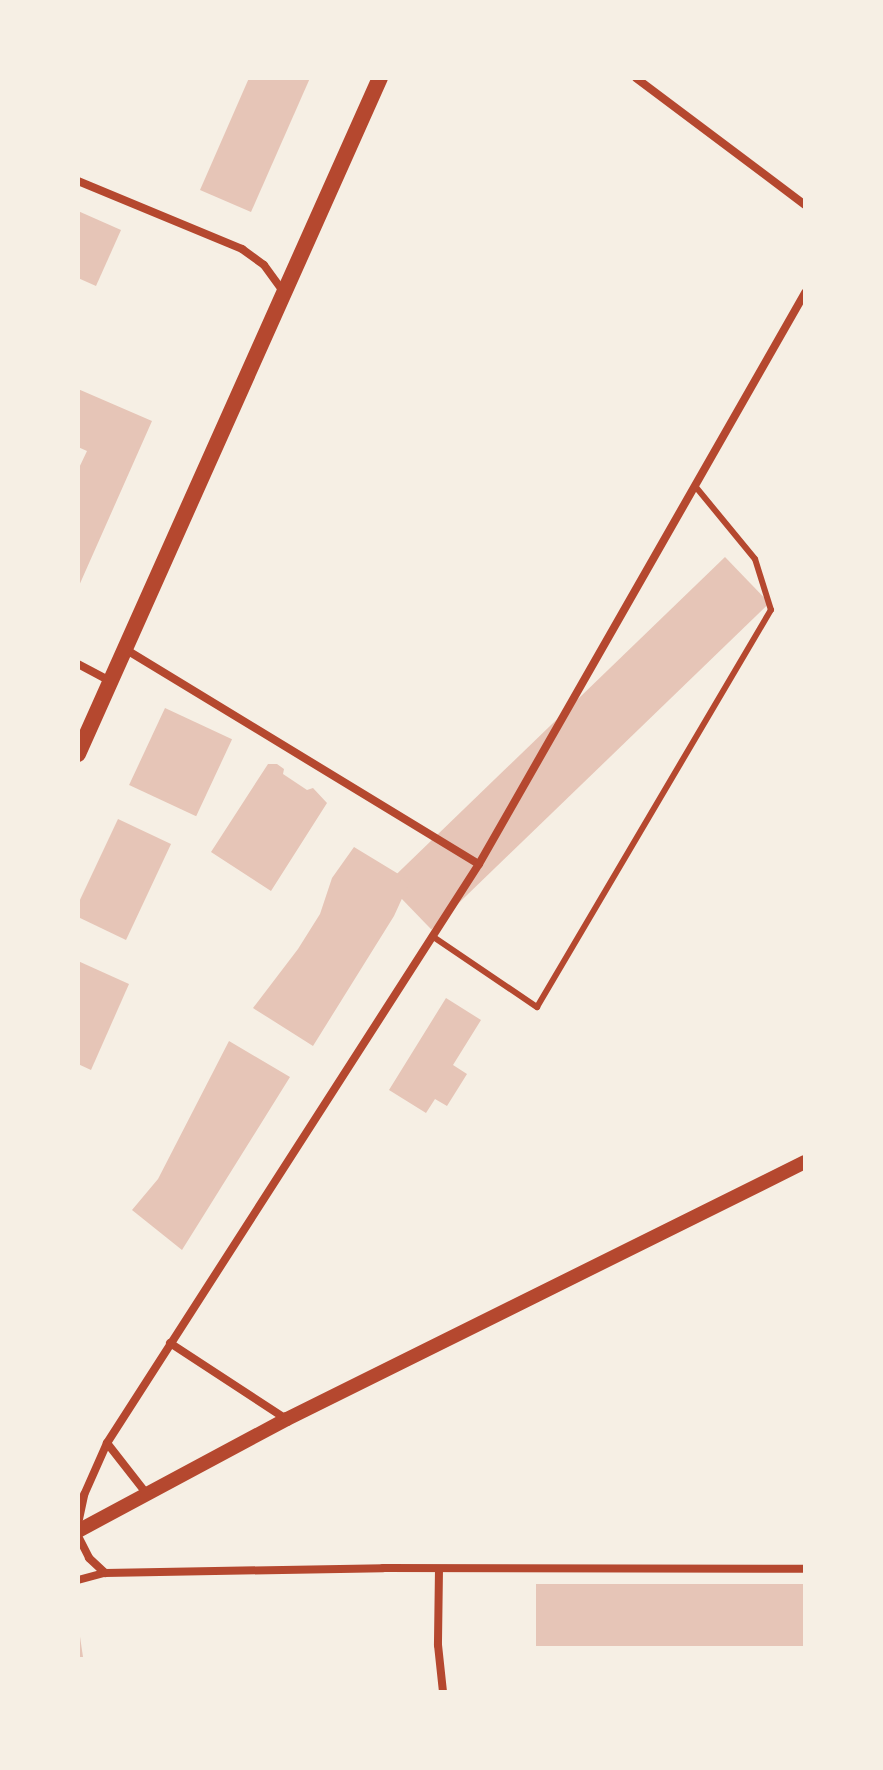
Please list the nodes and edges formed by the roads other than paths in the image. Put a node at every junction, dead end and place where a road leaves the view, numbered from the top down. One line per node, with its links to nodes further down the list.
1 (380, 78): 6 (main road)
2 (636, 78): 4 (street)
3 (78, 181): 6 (street)
4 (805, 205)
5 (805, 293): 7 (street)
6 (284, 294): 8 (main road)
7 (695, 486): 12 (street); 13 (lane)
8 (124, 649): 10 (main road); 12 (street)
9 (78, 664): 10 (street)
10 (110, 681): 11 (main road)
11 (78, 754)
12 (479, 864): 13 (street)
13 (432, 936): 15 (street)
14 (805, 1162): 16 (street)
15 (170, 1343): 16 (street); 17 (street)
16 (287, 1419): 18 (street)
17 (107, 1443): 18 (street); 19 (street)
18 (146, 1493): 20 (street)
19 (78, 1524)
20 (78, 1534): 23 (street)
21 (439, 1569): 22 (street); 23 (street); 25 (street)
22 (805, 1569)
23 (105, 1573): 24 (street)
24 (78, 1580)
25 (443, 1692)

